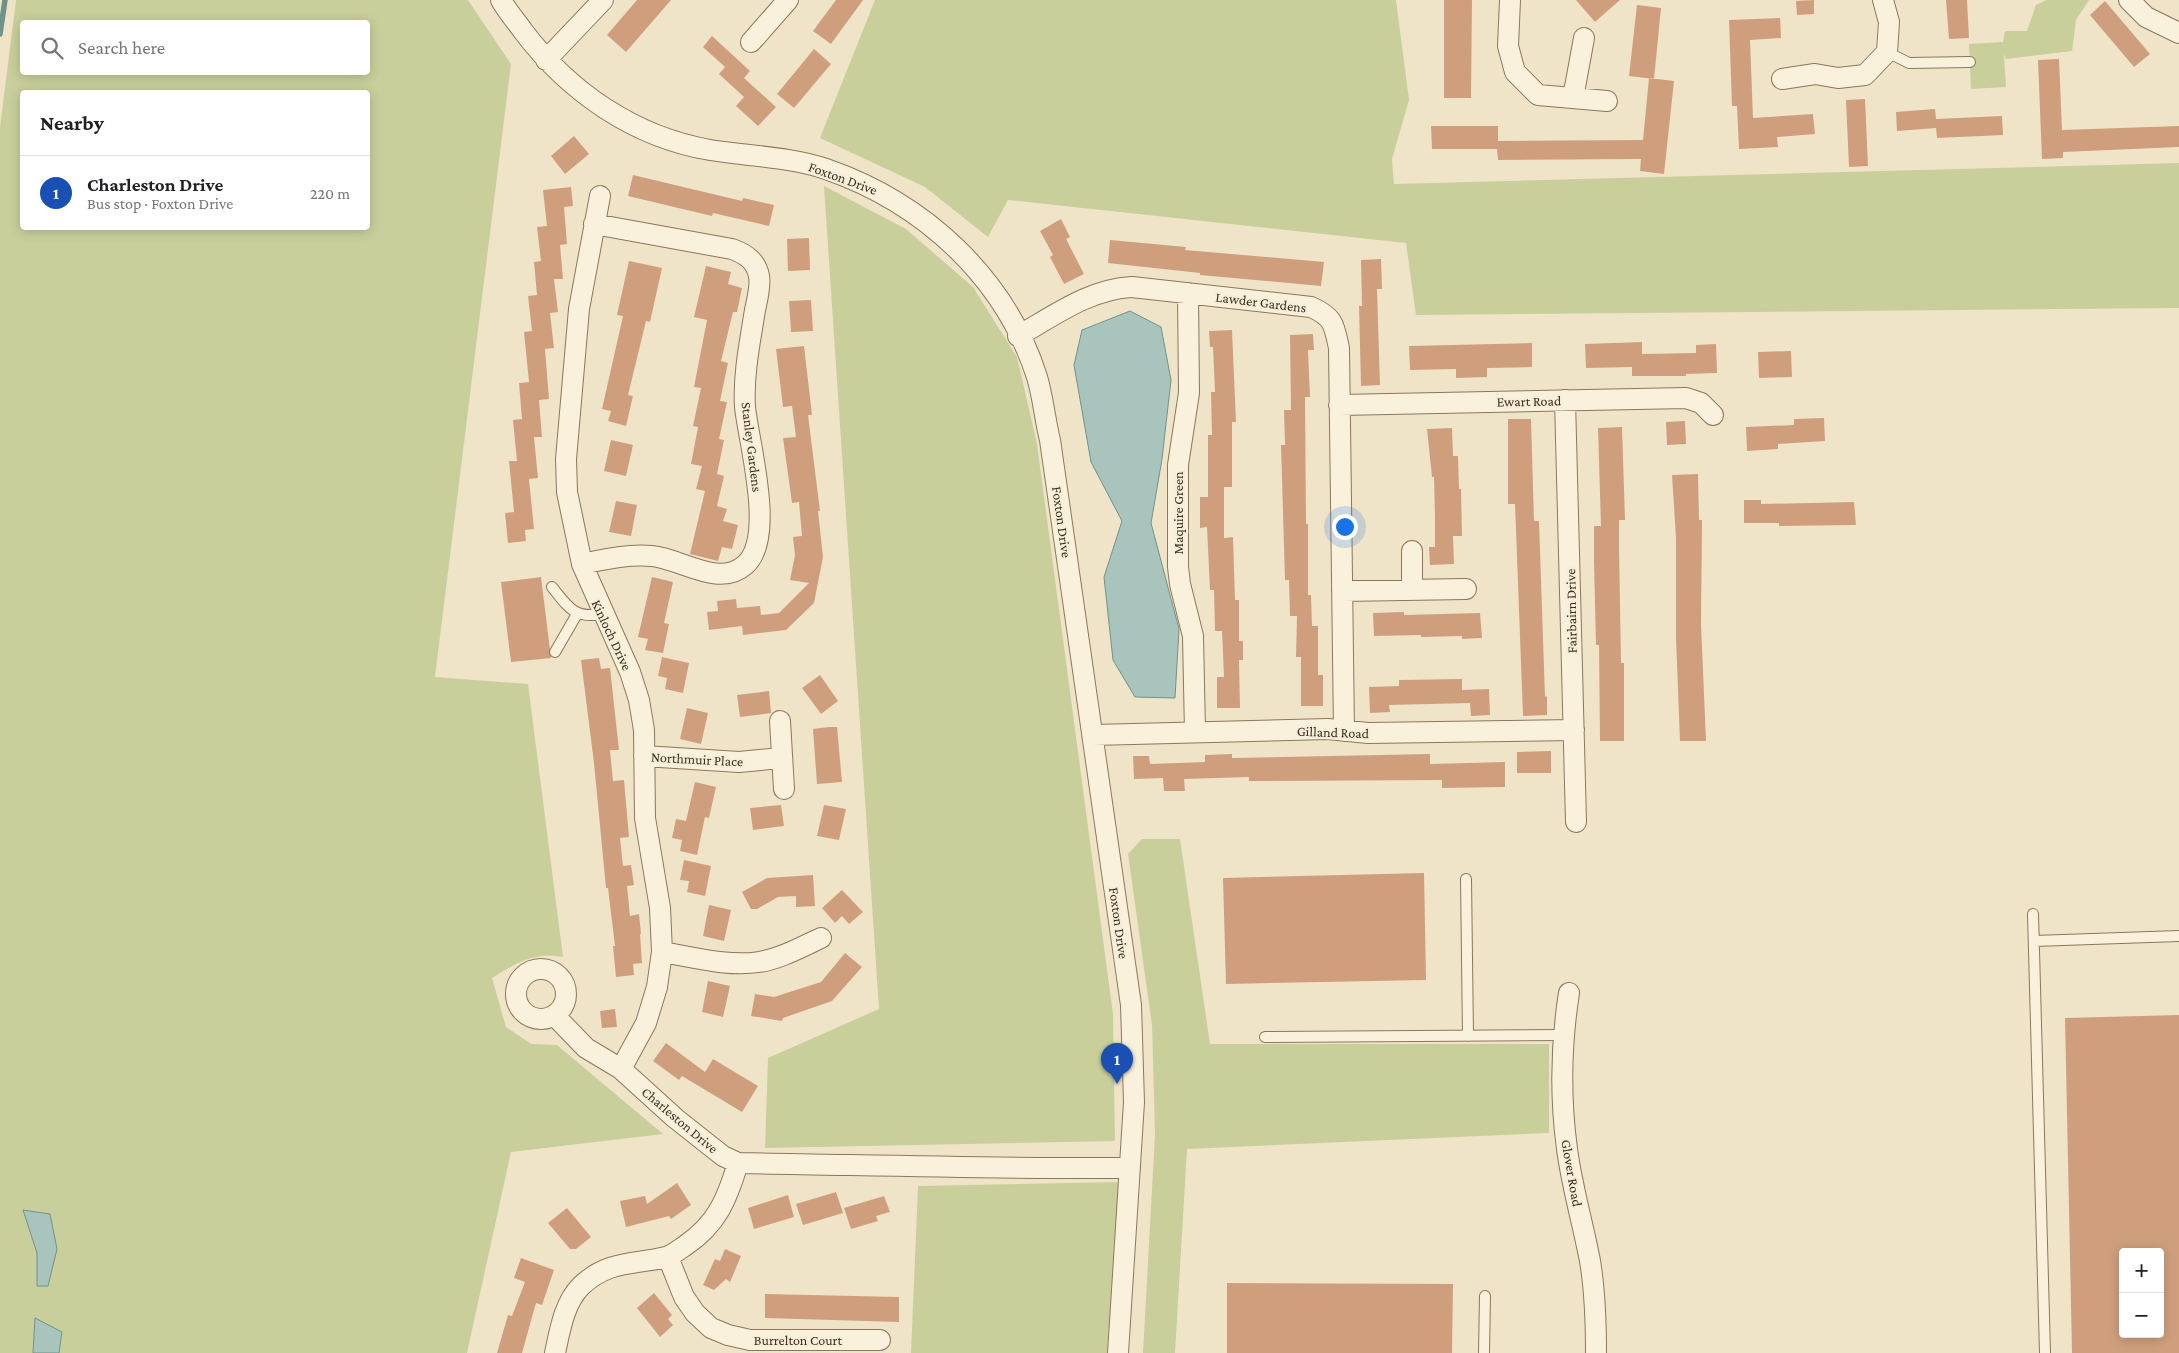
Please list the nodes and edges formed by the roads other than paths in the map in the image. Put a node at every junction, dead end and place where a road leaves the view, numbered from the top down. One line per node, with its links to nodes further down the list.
1 (501, 0): 11 (street, Foxton Drive)
2 (603, 0): 11 (street)
3 (788, 0): 9 (street)
4 (1510, 0): 14 (street)
5 (1884, 0): 10 (street)
6 (2129, 0): 7 (street)
7 (2179, 32)
8 (1584, 38): 14 (street)
9 (751, 42)
10 (1887, 52): 12 (lane); 13 (street)
11 (546, 60): 19 (street, Foxton Drive)
12 (1970, 62)
13 (1782, 79)
14 (1573, 98): 15 (street)
15 (1607, 101)
16 (600, 196): 17 (street, Kinloch Drive)
17 (594, 224): 24 (street, Kinloch Drive); 24 (street, Stanley Gardens)
18 (1188, 293): 19 (street, Lawder Gardens); 21 (street, Lawder Gardens); 35 (street, Maquire Green)
19 (1018, 336): 36 (street, Foxton Drive)
20 (1565, 400): 21 (street, Ewart Road); 22 (street, Ewart Road); 33 (street, Fairbairn Drive)
21 (1339, 405): 27 (street, Lawder Gardens)
22 (1713, 415)
23 (1412, 551): 28 (street)
24 (582, 564): 30 (street, Kinloch Drive)
25 (552, 587): 29 (lane)
26 (1466, 589): 28 (street)
27 (1342, 590): 28 (street); 34 (street, Lawder Gardens)
28 (1412, 590)
29 (578, 614): 30 (lane); 31 (lane)
30 (603, 614): 37 (street, Kinloch Drive)
31 (555, 652)
32 (780, 720): 38 (street)
33 (1574, 730): 34 (street, Gilland Road); 40 (street, Fairbairn Drive)
34 (1344, 731): 35 (street, Gilland Road)
35 (1195, 732): 36 (street, Gilland Road)
36 (1093, 735): 54 (street, Foxton Drive)
37 (644, 756): 38 (street, Northmuir Place); 46 (street, Kinloch Drive)
38 (781, 758): 39 (street)
39 (784, 789)
40 (1576, 822)
41 (1466, 879): 51 (lane)
42 (2033, 914): 45 (lane)
43 (2179, 936): 45 (lane)
44 (821, 938): 46 (street)
45 (2034, 941): 62 (lane)
46 (662, 952): 52 (street, Kinloch Drive)
47 (1569, 993): 49 (street, Glover Road)
48 (554, 1014): 52 (street, Charleston Drive)
49 (1564, 1035): 51 (lane); 61 (street, Glover Road)
50 (1265, 1036): 51 (lane)
51 (1468, 1036)
52 (621, 1069): 53 (street, Charleston Drive)
53 (738, 1163): 54 (street, Charleston Drive); 55 (street)
54 (1130, 1168): 59 (street, Foxton Drive)
55 (668, 1257): 57 (street, Burrelton Court); 58 (street)
56 (1485, 1296): 60 (lane)
57 (880, 1340)
58 (555, 1353)
59 (1118, 1353)
60 (1484, 1353)
61 (1596, 1353)
62 (2045, 1353)

